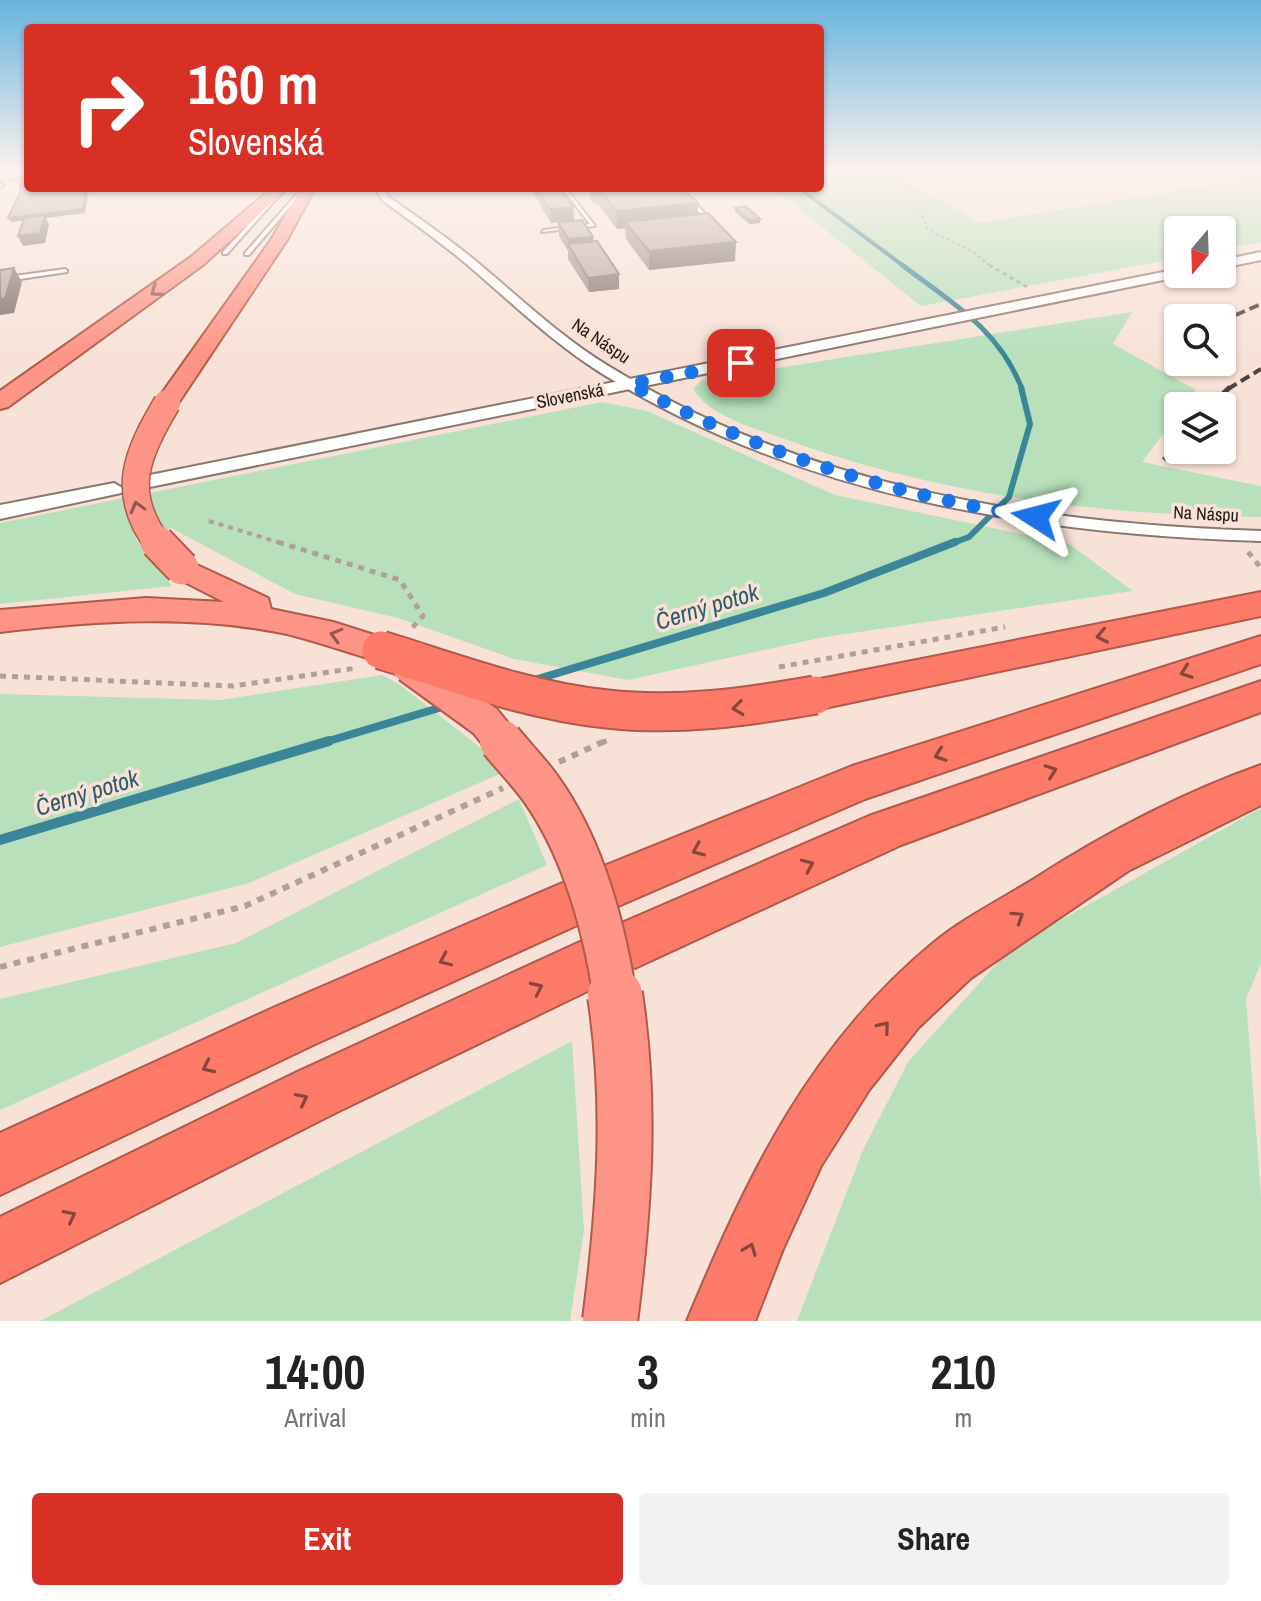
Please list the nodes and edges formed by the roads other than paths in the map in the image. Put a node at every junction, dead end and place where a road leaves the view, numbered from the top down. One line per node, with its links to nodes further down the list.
1 (231, 232): 14 (highway, one-way to 14)
2 (244, 232): 6 (lane)
3 (267, 232): 7 (lane)
4 (283, 232): 21 (highway, one-way to 4, bridge)
5 (430, 232): 13 (street, Na Náspu)
6 (225, 253)
7 (247, 254)
8 (1261, 256): 9 (street)
9 (1236, 261)
10 (65, 271): 12 (lane)
11 (1164, 276): 13 (street, Slovenská)
12 (0, 280)
13 (630, 384): 15 (street, Slovenská); 18 (street, Na Náspu)
14 (0, 402)
15 (150, 481)
16 (114, 489): 17 (street)
17 (0, 512)
18 (1261, 536)
19 (1261, 604): 22 (highway, one-way to 22, bridge)
20 (0, 621): 21 (highway)
21 (290, 622): 22 (highway, one-way to 21)
22 (381, 650): 32 (highway, bridge)
23 (1261, 650): 26 (highway, one-way to 26)
24 (1261, 696): 28 (highway, one-way to 24)
25 (1261, 784): 33 (highway, one-way to 25)
26 (616, 884)
27 (567, 905): 30 (highway, one-way to 30)
28 (635, 943)
29 (582, 967): 31 (highway, one-way to 29)
30 (0, 1165)
31 (0, 1251)
32 (610, 1321)
33 (721, 1321)

